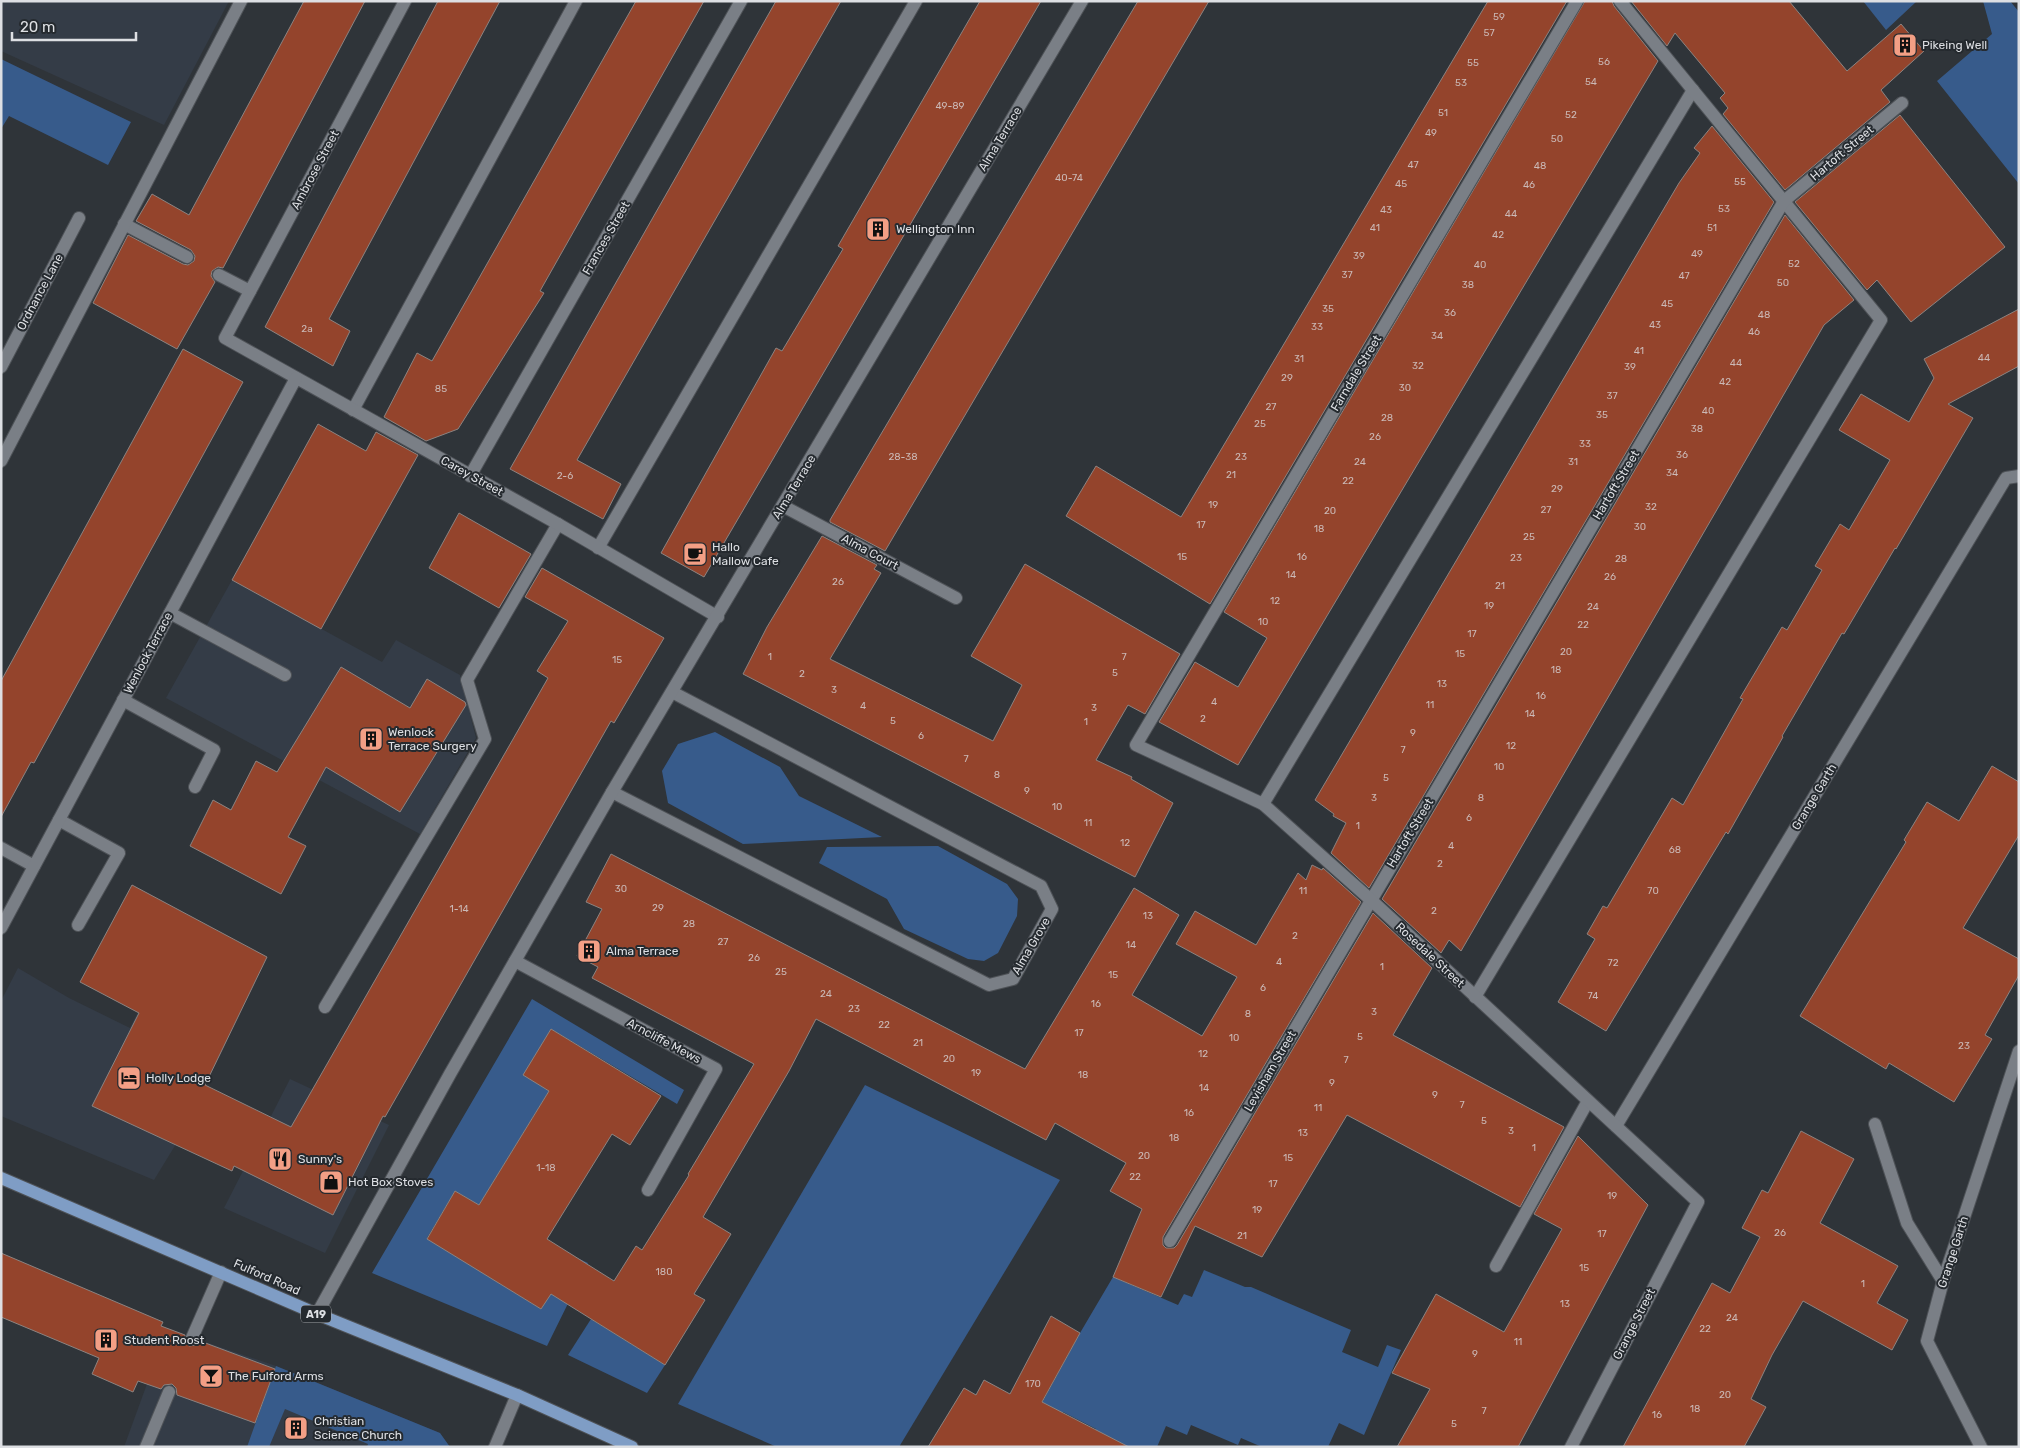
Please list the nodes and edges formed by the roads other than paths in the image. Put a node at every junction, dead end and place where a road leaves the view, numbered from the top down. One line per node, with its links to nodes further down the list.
1 (240, 1): 13 (street)
2 (405, 1): 16 (street, Ambrose Street)
3 (576, 1): 20 (street)
4 (741, 1): 22 (street, Frances Street)
5 (916, 1): 26 (street)
6 (1082, 1): 24 (street, Alma Terrace)
7 (1577, 1): 33 (street, Farndale Street)
8 (1620, 1): 9 (street)
9 (1693, 90): 11 (street); 36 (street)
10 (1902, 104): 11 (street, Hartoft Street)
11 (1784, 202): 40 (street, Hartoft Street); 44 (street)
12 (79, 218): 18 (street, Ordnance Lane)
13 (124, 224): 14 (street); 21 (street)
14 (186, 257)
15 (219, 275): 16 (street)
16 (250, 291): 17 (street, Ambrose Street)
17 (224, 338): 19 (street, Carey Street)
18 (1, 367)
19 (296, 378): 20 (street, Carey Street); 28 (street, Wenlock Terrace)
20 (352, 410): 22 (street, Carey Street)
21 (1, 461)
22 (470, 476): 25 (street, Carey Street)
23 (2019, 476): 49 (street, Grange Garth)
24 (783, 506): 27 (street, Alma Court); 29 (street, Alma Terrace)
25 (558, 524): 26 (street, Carey Street); 45 (street)
26 (598, 548): 29 (street, Carey Street)
27 (956, 598)
28 (170, 613): 30 (street); 32 (street, Wenlock Terrace)
29 (718, 617): 31 (street, Alma Terrace)
30 (285, 675)
31 (672, 692): 35 (street, Alma Terrace); 35 (street, Alma Grove)
32 (124, 700): 34 (street); 37 (street, Wenlock Terrace)
33 (1136, 745): 36 (street, Rosedale Street)
34 (195, 787)
35 (612, 792): 43 (street, Alma Terrace)
36 (1263, 804): 40 (street, Rosedale Street)
37 (59, 820): 39 (street, Wenlock Terrace); 41 (street)
38 (1, 848): 39 (street)
39 (34, 866): 42 (street, Wenlock Terrace)
40 (1371, 900): 44 (street, Rosedale Street); 53 (street, Levisham Street)
41 (78, 926)
42 (1, 928)
43 (515, 961): 51 (street, Arncliffe Mews); 57 (street, Alma Terrace)
44 (1475, 997): 47 (street, Rosedale Street)
45 (325, 1007)
46 (2019, 1051): 56 (street, Grange Garth)
47 (1588, 1101): 49 (street, Rosedale Street); 54 (street)
48 (1875, 1124): 56 (street)
49 (1616, 1126): 52 (street, Rosedale Street)
50 (1, 1178): 55 (main road, Fulford Road / A19)
51 (648, 1190)
52 (1698, 1202): 64 (street, Grange Street)
53 (1170, 1241)
54 (1496, 1266)
55 (221, 1272): 57 (main road, Fulford Road / A19); 58 (street)
56 (1943, 1281): 65 (street, Grange Garth)
57 (317, 1314): 60 (main road, Fulford Road / A19)
58 (192, 1338)
59 (169, 1392): 61 (street)
60 (517, 1396): 62 (street); 63 (main road, Fulford Road / A19)
61 (146, 1447)
62 (495, 1447)
63 (632, 1447)
64 (1571, 1447)
65 (1981, 1447)

